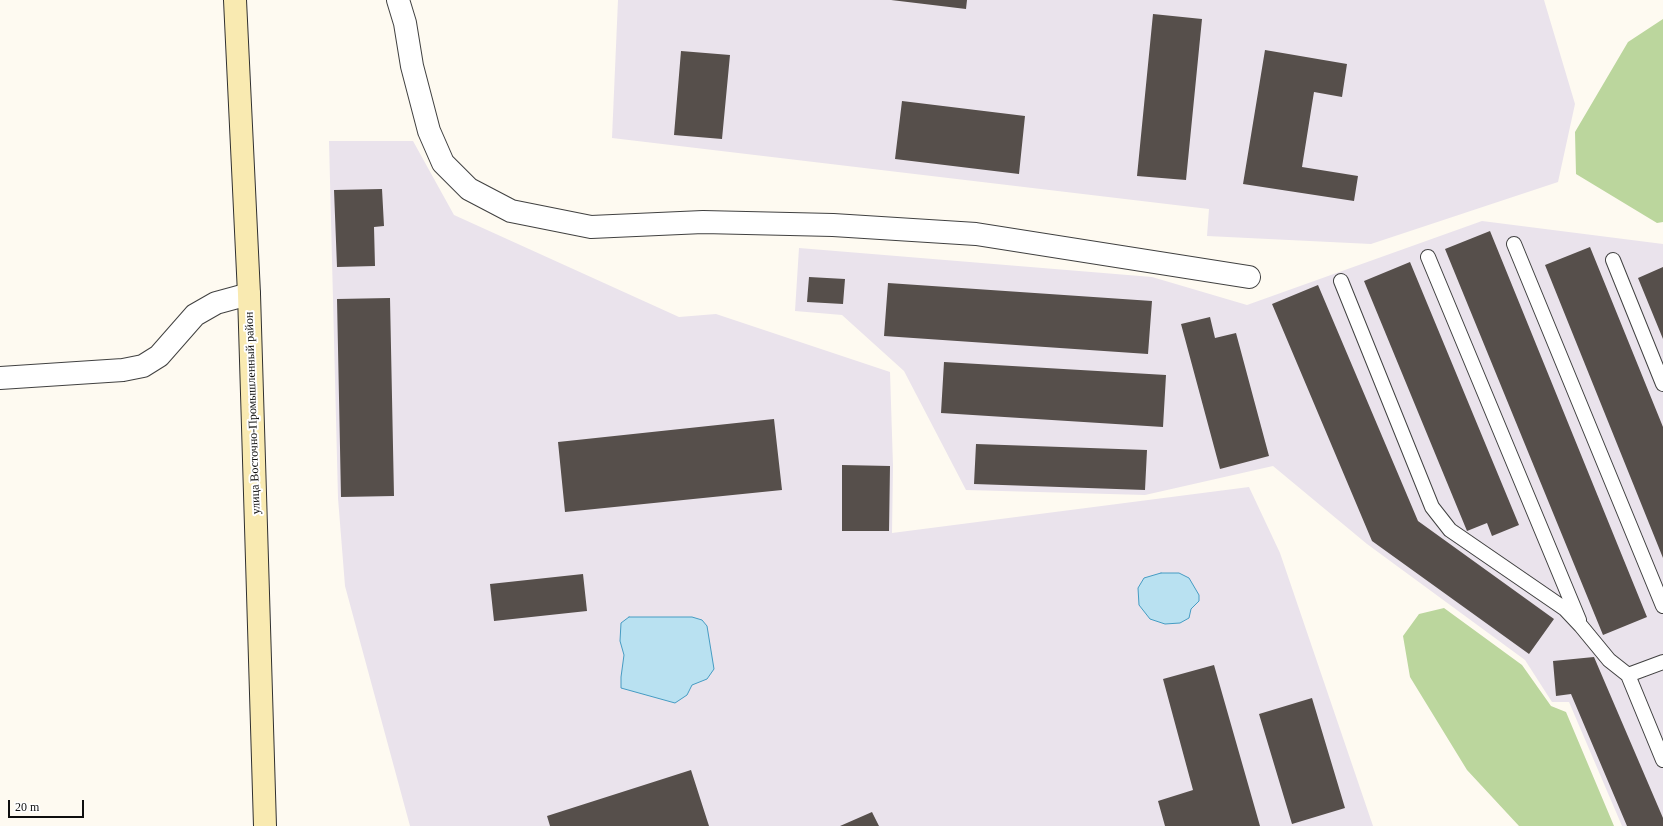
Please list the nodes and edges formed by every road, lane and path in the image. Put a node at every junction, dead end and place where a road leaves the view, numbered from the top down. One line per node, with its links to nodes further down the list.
1 (235, 0): 8 (street, улица Восточно-Промышленный район)
2 (398, 0): 6 (street)
3 (1514, 244): 11 (lane)
4 (1428, 257): 12 (lane)
5 (1613, 260): 10 (lane)
6 (1249, 276)
7 (1341, 281): 12 (lane)
8 (249, 294): 9 (street); 16 (street, улица Восточно-Промышленный район)
9 (0, 378)
10 (1663, 384)
11 (1663, 606)
12 (1581, 626): 14 (lane)
13 (1663, 662): 14 (lane)
14 (1628, 675): 15 (lane)
15 (1663, 760)
16 (265, 826)

